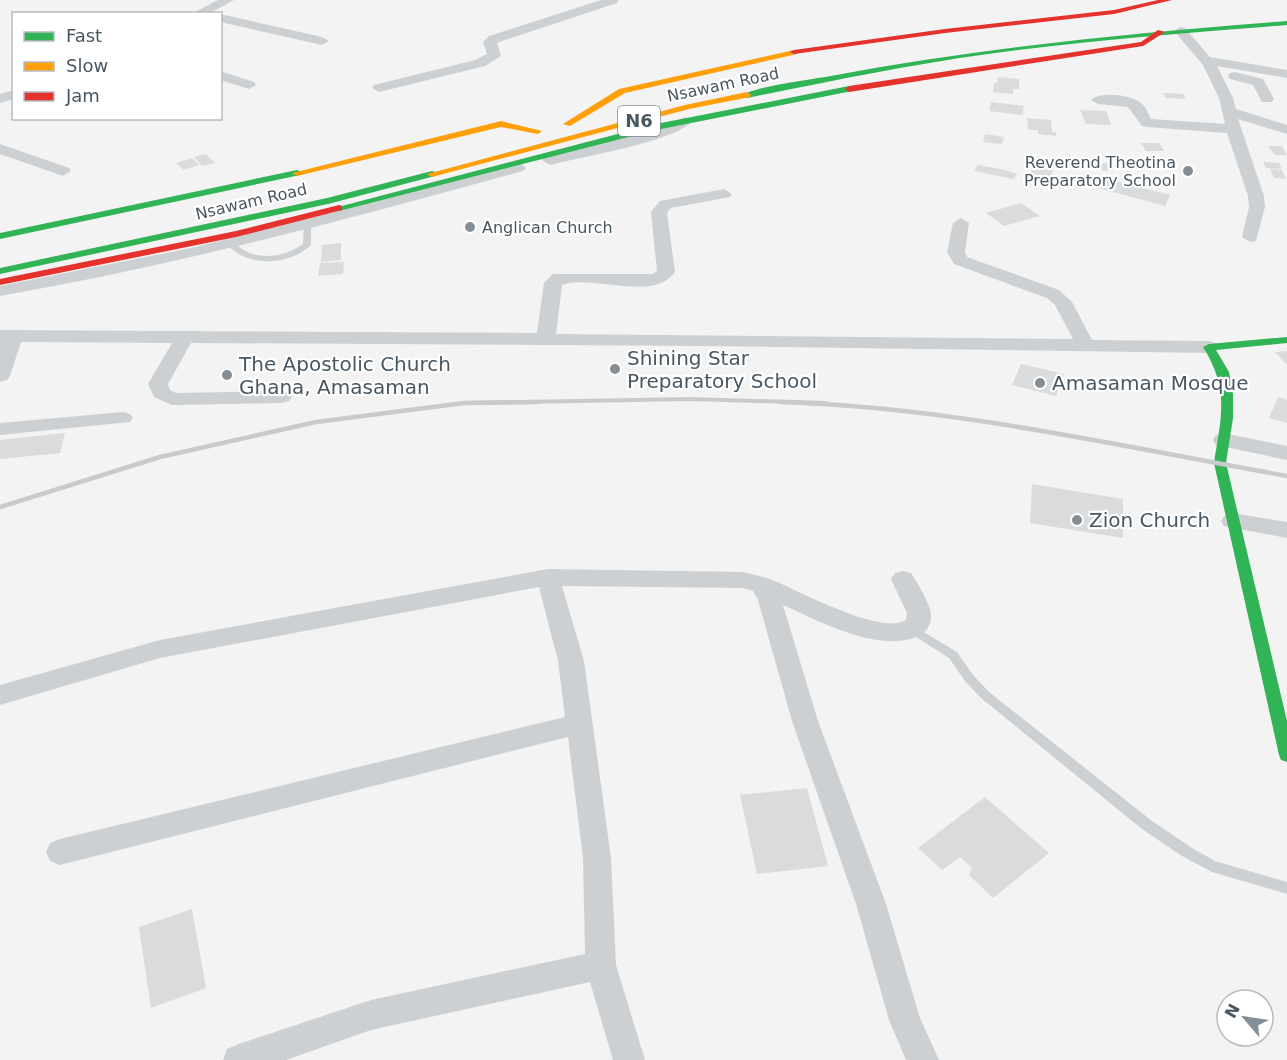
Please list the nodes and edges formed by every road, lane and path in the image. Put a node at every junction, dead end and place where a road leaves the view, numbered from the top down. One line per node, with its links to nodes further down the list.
1 (228, 0): 5 (street)
2 (613, 0): 17 (street)
3 (1168, 0): 22 (main road)
4 (1287, 10): 7 (main road, Nsawam Road / N6)
5 (200, 12)
6 (222, 18): 10 (street)
7 (1185, 21): 8 (main road, Nsawam Road / N6); 9 (main road, Nsawam Road / N6); 11 (main road, Nsawam Road / N6); 12 (street)
8 (1287, 23)
9 (1161, 32): 21 (main road); 34 (main road, Nsawam Road / N6)
10 (322, 41)
11 (856, 58)
12 (1209, 67): 13 (street); 18 (street); 20 (street)
13 (1287, 74)
14 (222, 76): 16 (street)
15 (731, 84): 22 (main road, Nsawam Road / N6)
16 (249, 85)
17 (379, 88)
18 (1267, 99)
19 (1098, 100): 23 (street)
20 (1230, 112): 23 (street); 24 (street)
21 (685, 121): 30 (street); 35 (main road)
22 (553, 127): 25 (main road, Nsawam Road / N6); 31 (main road)
23 (1233, 129): 32 (street)
24 (1287, 130)
25 (504, 140)
26 (0, 149): 27 (street)
27 (63, 171)
28 (724, 194): 39 (street)
29 (961, 223): 41 (street)
30 (307, 225): 33 (street); 33 (lane)
31 (0, 236)
32 (1250, 237)
33 (230, 243): 36 (street)
34 (0, 271)
35 (0, 282)
36 (0, 291)
37 (6, 336): 38 (street); 43 (street)
38 (185, 336): 39 (street); 44 (street)
39 (546, 339): 41 (street)
40 (1287, 340): 42 (main road)
41 (1085, 345): 42 (street)
42 (1209, 347): 47 (main road)
43 (0, 376)
44 (282, 397)
45 (123, 418): 46 (street)
46 (0, 429)
47 (1223, 440): 48 (street); 49 (main road)
48 (1287, 453)
49 (1232, 521): 50 (street); 57 (main road)
50 (1287, 530)
51 (548, 577): 53 (street); 55 (street); 56 (street)
52 (903, 579): 54 (street)
53 (761, 585): 54 (street); 63 (street)
54 (912, 629): 59 (lane)
55 (0, 695)
56 (579, 724): 58 (street); 60 (street)
57 (1287, 755)
58 (60, 852)
59 (1287, 888)
60 (601, 965): 61 (street); 62 (street)
61 (239, 1060)
62 (629, 1060)
63 (923, 1060)

